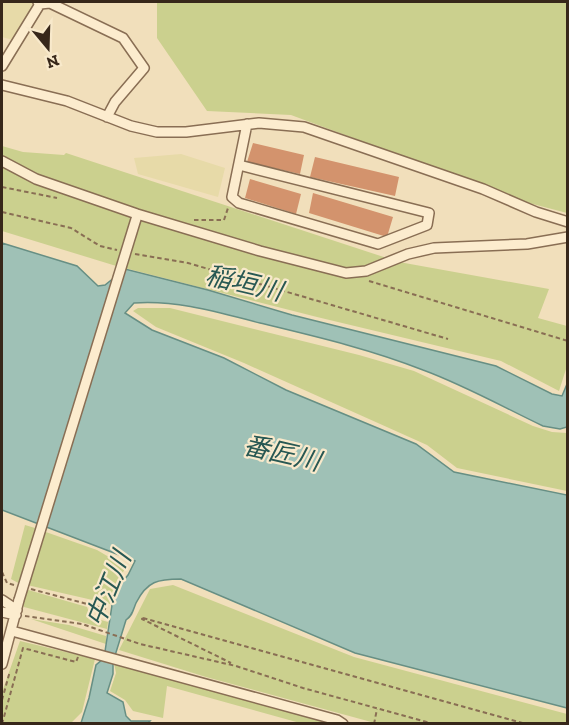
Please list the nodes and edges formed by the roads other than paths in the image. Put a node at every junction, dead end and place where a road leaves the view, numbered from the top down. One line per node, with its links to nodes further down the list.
1 (39, 3): 2 (street); 4 (street)
2 (2, 66)
3 (2, 85): 4 (street)
4 (107, 117): 5 (street)
5 (247, 124): 7 (street); 9 (street)
6 (2, 161): 8 (street)
7 (239, 165): 7 (street)
8 (136, 217): 10 (street); 12 (street, bridge)
9 (567, 222)
10 (567, 237)
11 (2, 600): 12 (street)
12 (17, 608): 13 (street); 14 (street)
13 (2, 612)
14 (12, 631): 15 (street); 16 (street)
15 (2, 664)
16 (340, 722): 17 (street)
17 (354, 723)

